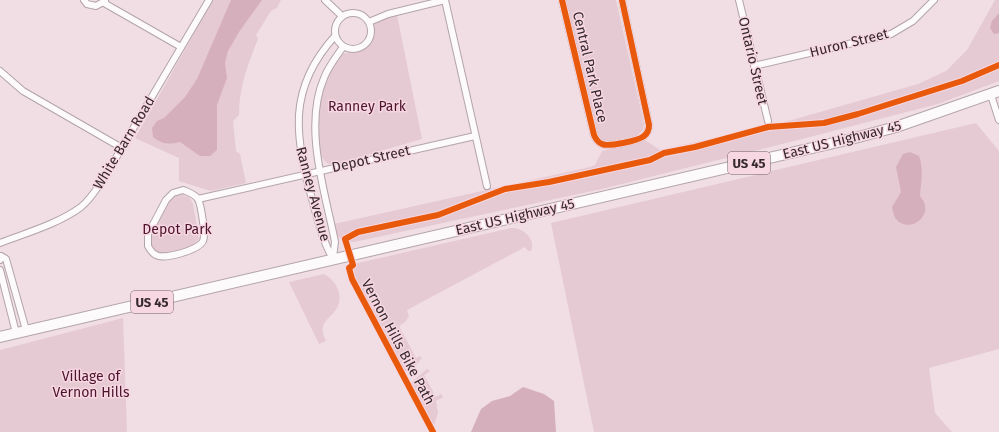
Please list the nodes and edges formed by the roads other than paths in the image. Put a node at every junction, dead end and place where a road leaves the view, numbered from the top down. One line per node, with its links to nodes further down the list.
1 (84, 0): 9 (street)
2 (209, 0): 13 (street, White Barn Road)
3 (325, 0): 10 (street)
4 (445, 0): 11 (street); 20 (street)
5 (562, 0): 6 (street, Central Park Place)
6 (622, 0)
7 (739, 0): 15 (street, Ontario Street)
8 (934, 0): 15 (street, Huron Street)
9 (105, 2): 13 (street)
10 (342, 16): 11 (street); 12 (street)
11 (369, 22): 14 (street)
12 (335, 36): 14 (street); 23 (street, Ranney Avenue)
13 (181, 47): 21 (street, White Barn Road)
14 (343, 47): 22 (street, Ranney Avenue)
15 (754, 66): 19 (street, Ontario Street)
16 (0, 71): 21 (street)
17 (995, 93): 18 (street); 28 (main road, East US Highway 45 / US 45)
18 (999, 120)
19 (768, 121)
20 (475, 136): 22 (street, Depot Street); 24 (street)
21 (122, 148): 26 (street, White Barn Road)
22 (321, 170): 23 (street, Depot Street); 28 (street, Ranney Avenue)
23 (305, 174): 25 (street, Depot Street); 28 (street, Ranney Avenue)
24 (487, 186)
25 (198, 198): 25 (street)
26 (0, 243)
27 (0, 256): 30 (street)
28 (333, 259): 30 (main road, East US Highway 45 / US 45)
29 (0, 270): 31 (street)
30 (26, 330): 31 (main road, US 45)
31 (16, 333): 32 (main road, US 45)
32 (0, 336)

